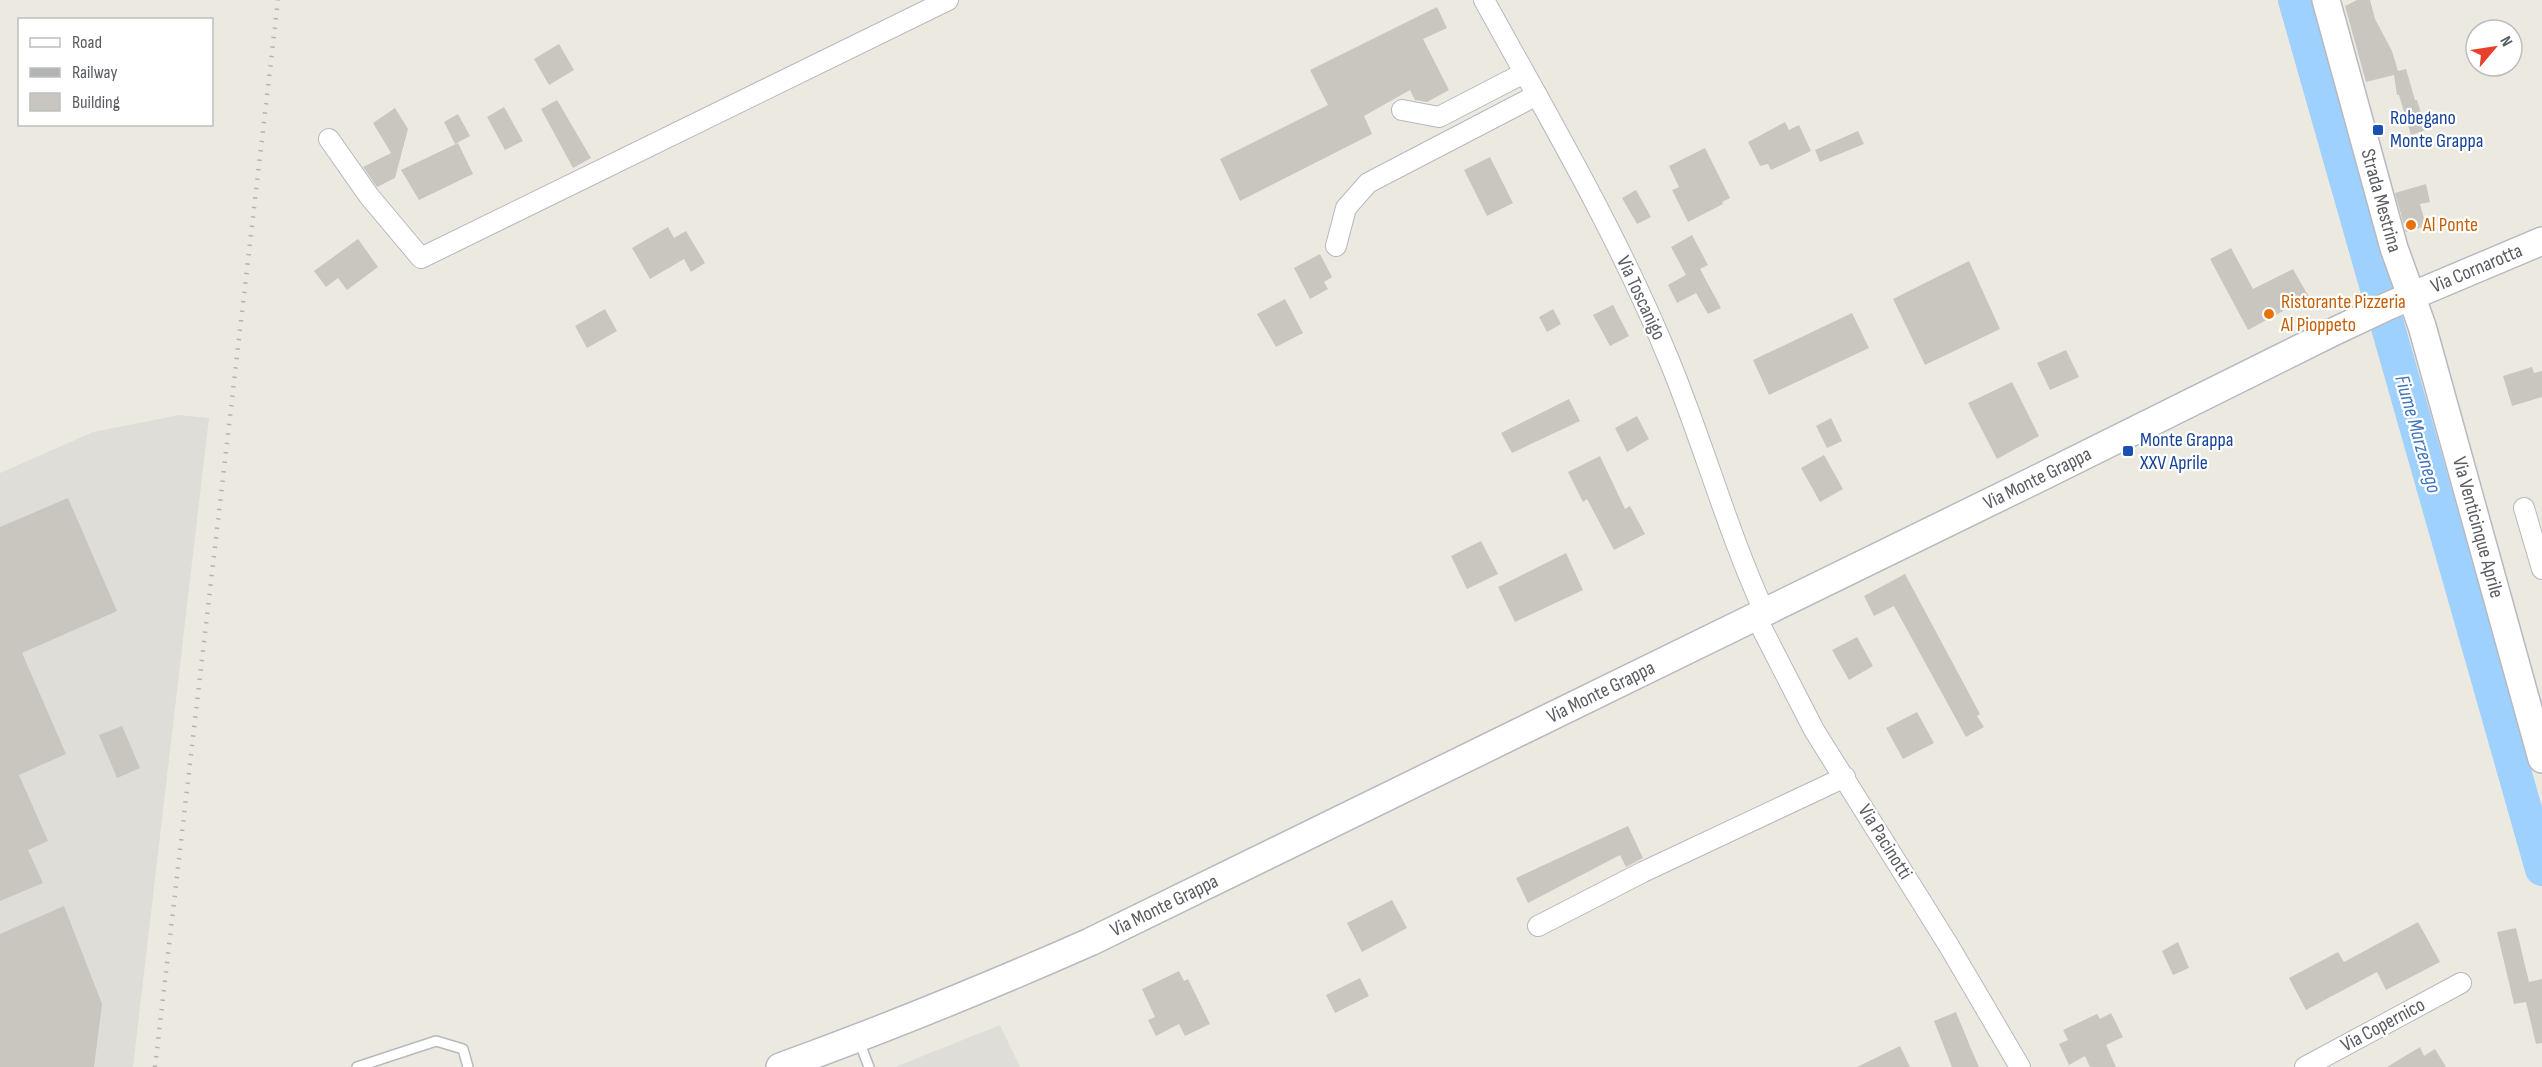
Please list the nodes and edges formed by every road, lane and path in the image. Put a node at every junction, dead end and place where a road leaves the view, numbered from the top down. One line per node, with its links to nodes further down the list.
1 (948, 0): 7 (street)
2 (1484, 0): 4 (street, Via Toscanigo)
3 (2326, 0): 10 (street, Strada Mestrina)
4 (1524, 72): 5 (street, Via Toscanigo); 6 (street)
5 (1537, 95): 9 (street); 13 (street, Via Toscanigo)
6 (1402, 110)
7 (329, 139)
8 (2542, 241): 10 (street, Via Cornarotta)
9 (1336, 246)
10 (2402, 300): 13 (street, Via Monte Grappa); 14 (street, Via Venticinque Aprile)
11 (2524, 508): 12 (street)
12 (2542, 568)
13 (1760, 613): 15 (street, Via Pacinotti); 18 (street, Via Monte Grappa)
14 (2542, 759)
15 (1845, 777): 16 (street); 23 (street, Via Pacinotti)
16 (1538, 926)
17 (2461, 983): 24 (street, Via Copernico)
18 (858, 1039): 21 (street, Via Monte Grappa); 22 (lane)
19 (357, 1067): 20 (lane)
20 (468, 1067)
21 (780, 1067)
22 (869, 1067)
23 (2020, 1067)
24 (2305, 1067)

